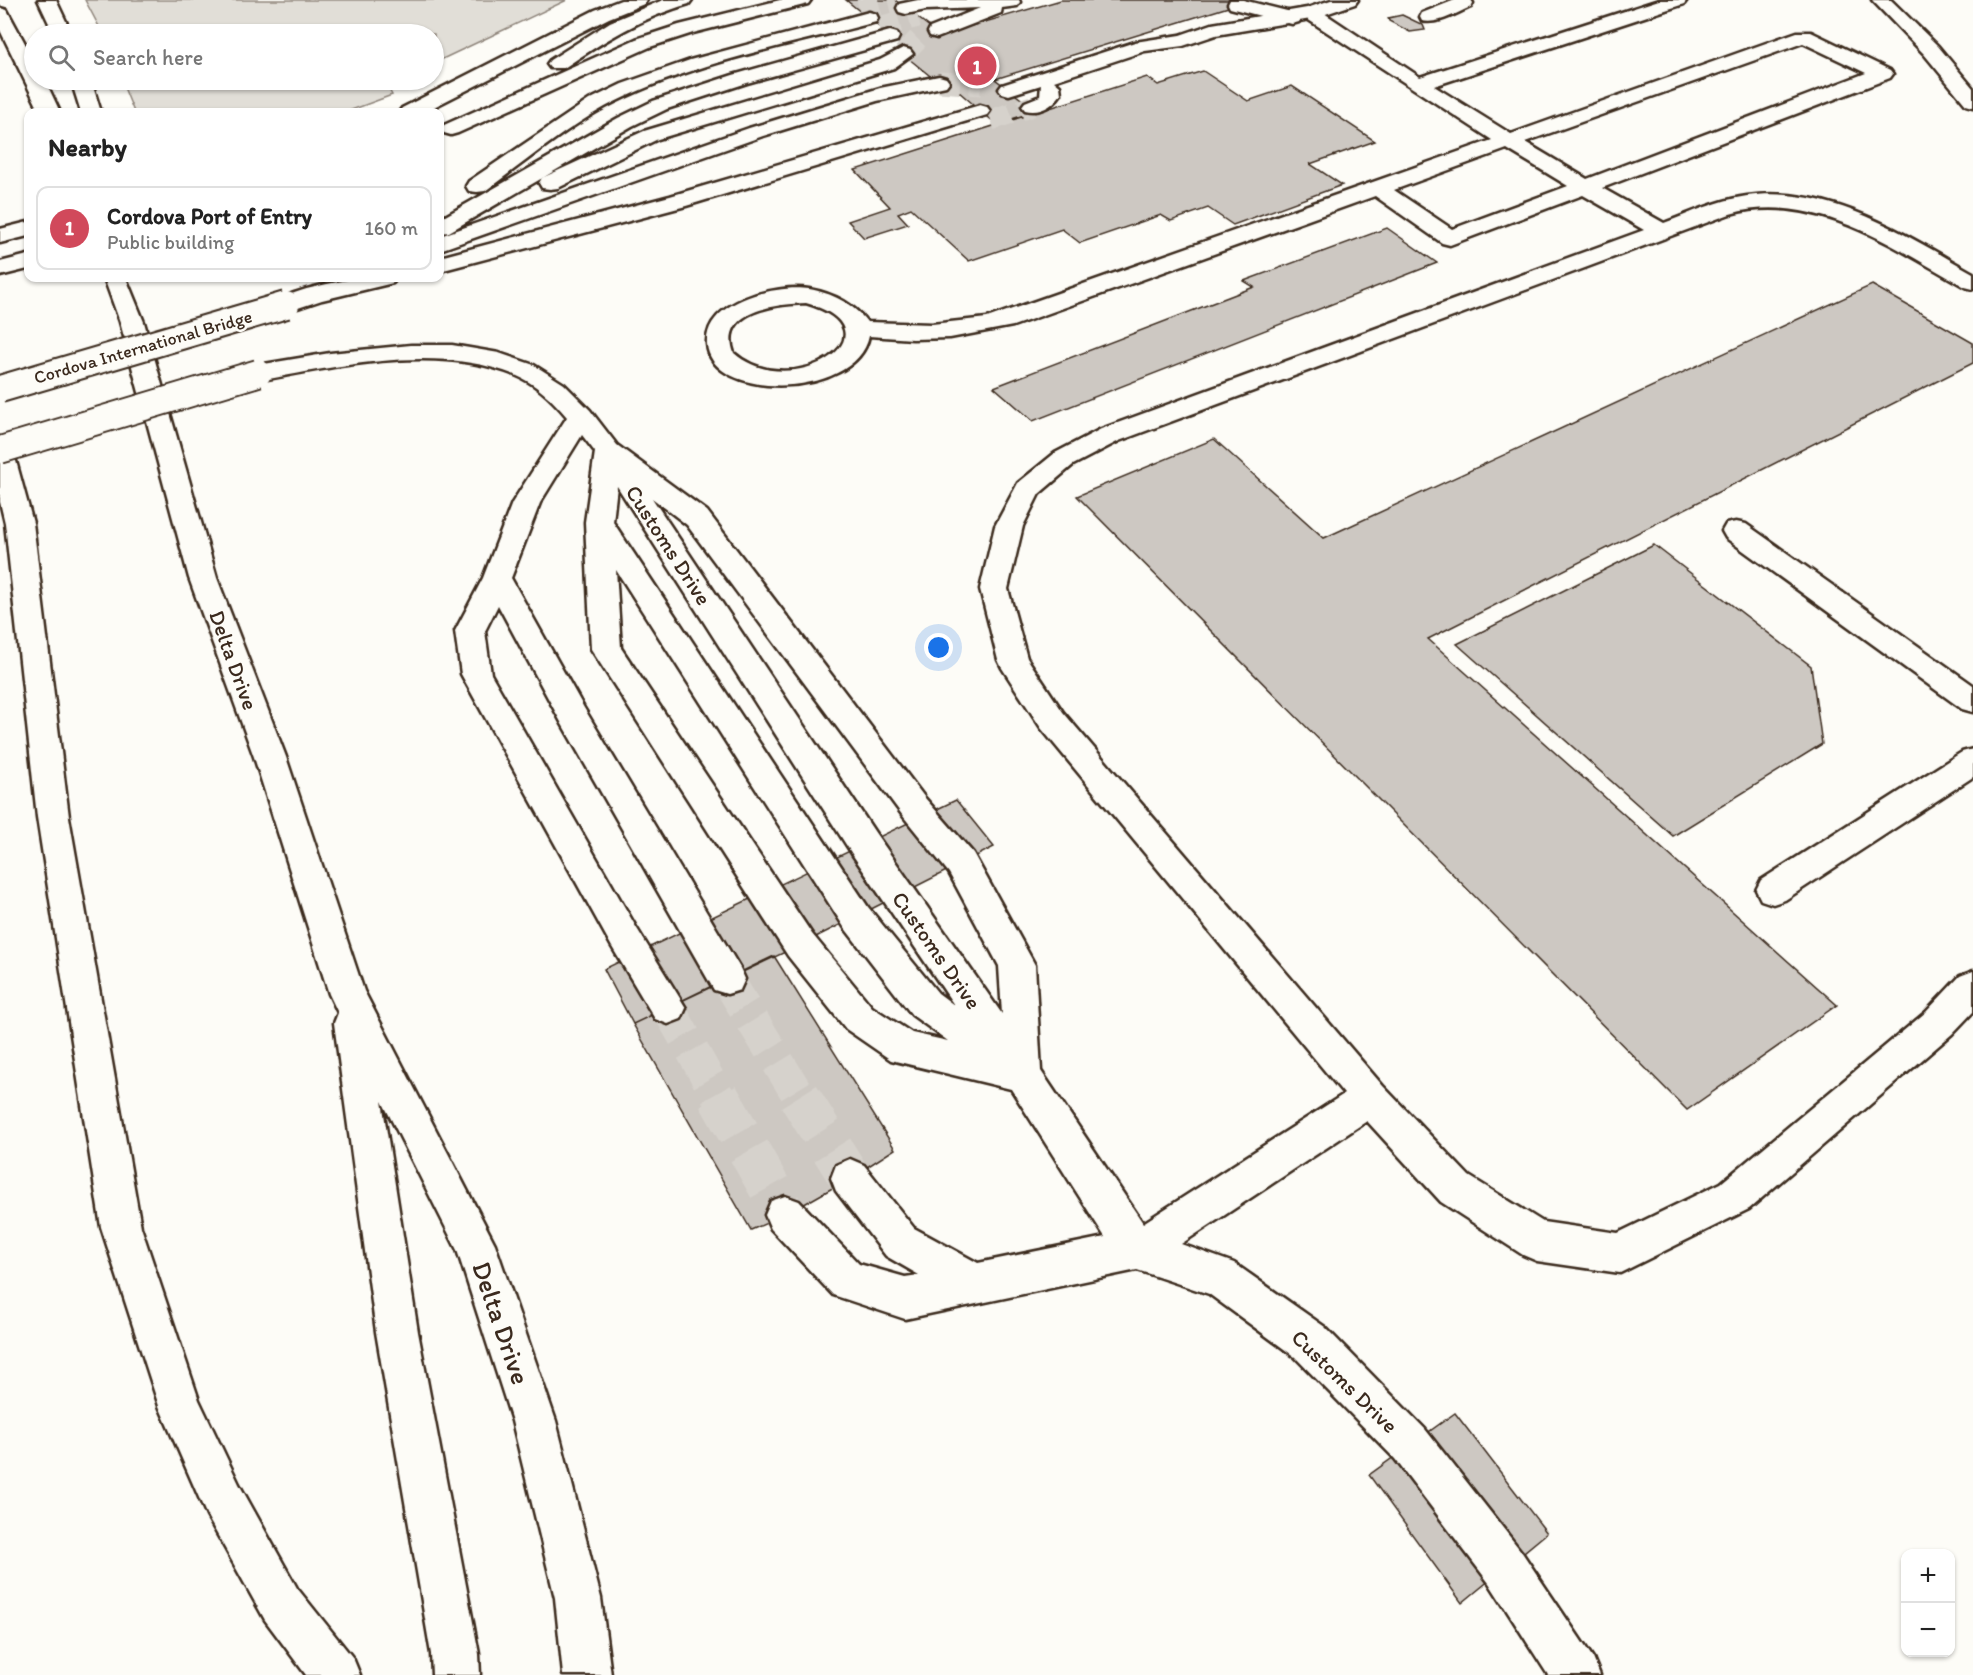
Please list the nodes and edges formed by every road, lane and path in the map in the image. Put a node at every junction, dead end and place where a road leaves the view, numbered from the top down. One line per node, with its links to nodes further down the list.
1 (47, 0): 19 (main road)
2 (638, 0): 32 (main road)
3 (682, 0): 27 (main road)
4 (730, 0): 18 (main road)
5 (768, 0): 18 (main road)
6 (1349, 0): 16 (main road)
7 (1678, 0): 24 (main road)
8 (1881, 0): 28 (main road)
9 (1014, 1): 13 (main road); 15 (main road)
10 (1464, 1): 17 (main road)
11 (1237, 4): 16 (main road)
12 (809, 5): 33 (main road); 34 (main road)
13 (955, 5): 15 (main road); 15 (main road)
14 (0, 14): 21 (main road)
15 (914, 14)
16 (1301, 16): 22 (main road); 24 (main road)
17 (1429, 17)
18 (667, 19): 27 (main road)
19 (58, 24)
20 (883, 32): 33 (main road); 36 (main road); 36 (main road); 39 (main road); 44 (main road)
21 (24, 59)
22 (1065, 69): 22 (main road)
23 (939, 82): 41 (main road)
24 (1419, 84): 35 (main road)
25 (40, 90): 30 (main road)
26 (84, 90): 31 (main road)
27 (505, 100): 34 (main road)
28 (1973, 101)
29 (975, 106): 41 (main road); 47 (main road); 47 (main road)
30 (48, 108)
31 (90, 108)
32 (417, 108)
33 (562, 111): 39 (main road)
34 (445, 132)
35 (1509, 140): 37 (main road); 37 (main road); 38 (main road)
36 (543, 168): 40 (main road)
37 (1584, 186): 38 (main road); 43 (main road)
38 (1376, 187): 58 (main road)
39 (447, 204)
40 (444, 226)
41 (484, 227): 46 (main road)
42 (24, 230): 45 (main road)
43 (1662, 231): 55 (main road); 74 (main road)
44 (444, 233)
45 (0, 236)
46 (444, 242)
47 (494, 250): 49 (main road)
48 (24, 263): 50 (main road)
49 (444, 263)
50 (0, 269)
51 (117, 282): 57 (main road, Delta Drive)
52 (127, 282): 57 (main road, Delta Drive)
53 (342, 282): 56 (main road)
54 (368, 282): 56 (main road)
55 (1973, 282)
56 (314, 295): 59 (main road, Cordova International Bridge, bridge)
57 (132, 322): 71 (main road, Delta Drive)
58 (858, 328): 58 (main road)
59 (0, 389)
60 (581, 417): 61 (main road, Customs Drive, bridge); 62 (main road, Customs Drive); 65 (main road)
61 (0, 450): 79 (main road)
62 (608, 451): 63 (main road); 73 (main road, Customs Drive); 73 (main road)
63 (598, 522): 73 (main road); 73 (main road)
64 (1736, 531): 66 (main road)
65 (497, 578): 69 (main road); 72 (main road)
66 (1973, 701)
67 (1973, 760): 68 (main road)
68 (1773, 890)
69 (727, 979)
70 (1973, 987): 74 (main road)
71 (347, 994): 80 (main road, Delta Drive); 81 (main road, Delta Drive)
72 (668, 1008)
73 (1023, 1075): 77 (main road, Customs Drive)
74 (1370, 1098): 77 (main road)
75 (850, 1178): 78 (main road)
76 (785, 1215): 78 (main road)
77 (1137, 1251): 78 (main road); 82 (main road, Customs Drive)
78 (974, 1283)
79 (336, 1675)
80 (456, 1675)
81 (586, 1675)
82 (1576, 1675)

